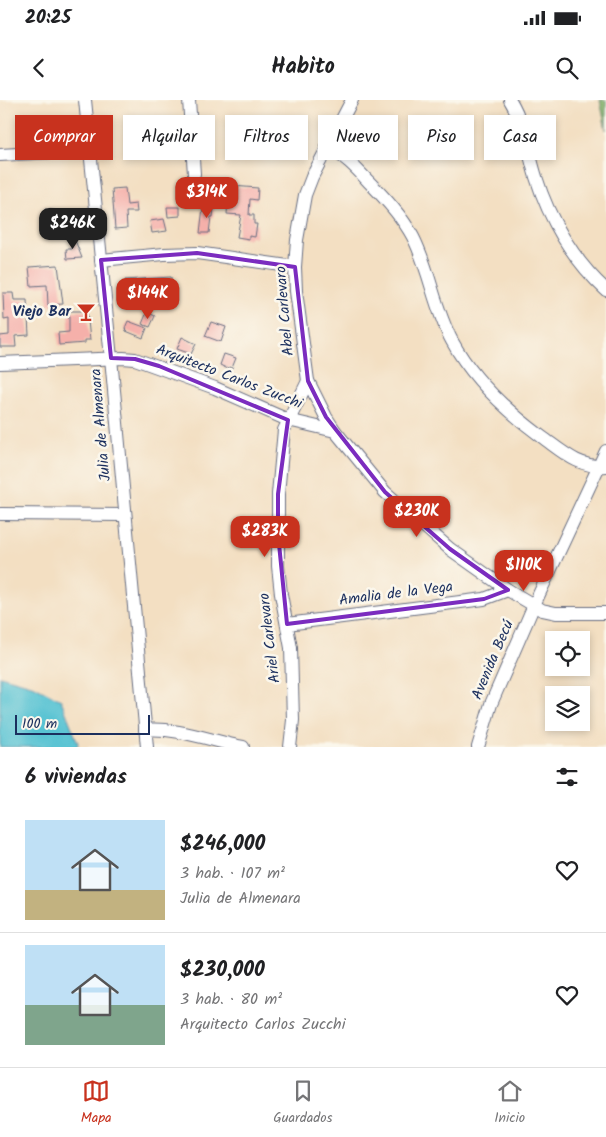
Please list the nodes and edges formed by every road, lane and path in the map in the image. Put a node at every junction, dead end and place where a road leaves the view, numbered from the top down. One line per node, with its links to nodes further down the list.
1 (85, 100): 5 (street, Julia de Almenara)
2 (190, 100): 12 (street)
3 (352, 100): 6 (street, Abel Carlevaro)
4 (510, 100): 15 (street)
5 (86, 115)
6 (344, 115)
7 (15, 154): 8 (street)
8 (0, 155)
9 (91, 160): 13 (street, Julia de Almenara)
10 (321, 160): 14 (street, Abel Carlevaro)
11 (346, 160): 22 (street)
12 (194, 174)
13 (101, 260): 14 (street); 16 (street, Julia de Almenara)
14 (295, 266): 18 (street, Abel Carlevaro)
15 (606, 290)
16 (111, 358): 17 (street, Arquitecto Carlos Zucchi); 19 (street, Arquitecto Carlos Zucchi); 24 (street, Julia de Almenara)
17 (0, 363)
18 (308, 381): 19 (street, Ariel Carlevaro); 20 (street, Arquitecto Carlos Zucchi)
19 (288, 420): 20 (street, Arquitecto Carlos Zucchi); 28 (street, Ariel Carlevaro)
20 (335, 431): 25 (street, Arquitecto Carlos Zucchi)
21 (606, 451): 22 (street, Avenida Becú)
22 (602, 467): 26 (street, Avenida Becú)
23 (0, 514): 24 (street)
24 (125, 515): 29 (street, Julia de Almenara)
25 (508, 590): 26 (street, Arquitecto Carlos Zucchi); 28 (street, Amalia de la Vega)
26 (534, 605): 27 (street, Arquitecto Carlos Zucchi); 33 (street, Avenida Becú)
27 (606, 613)
28 (287, 624): 32 (street, Ariel Carlevaro)
29 (145, 730): 30 (street, Julia de Almenara); 31 (street)
30 (146, 747)
31 (243, 747)
32 (290, 747)
33 (478, 747)

